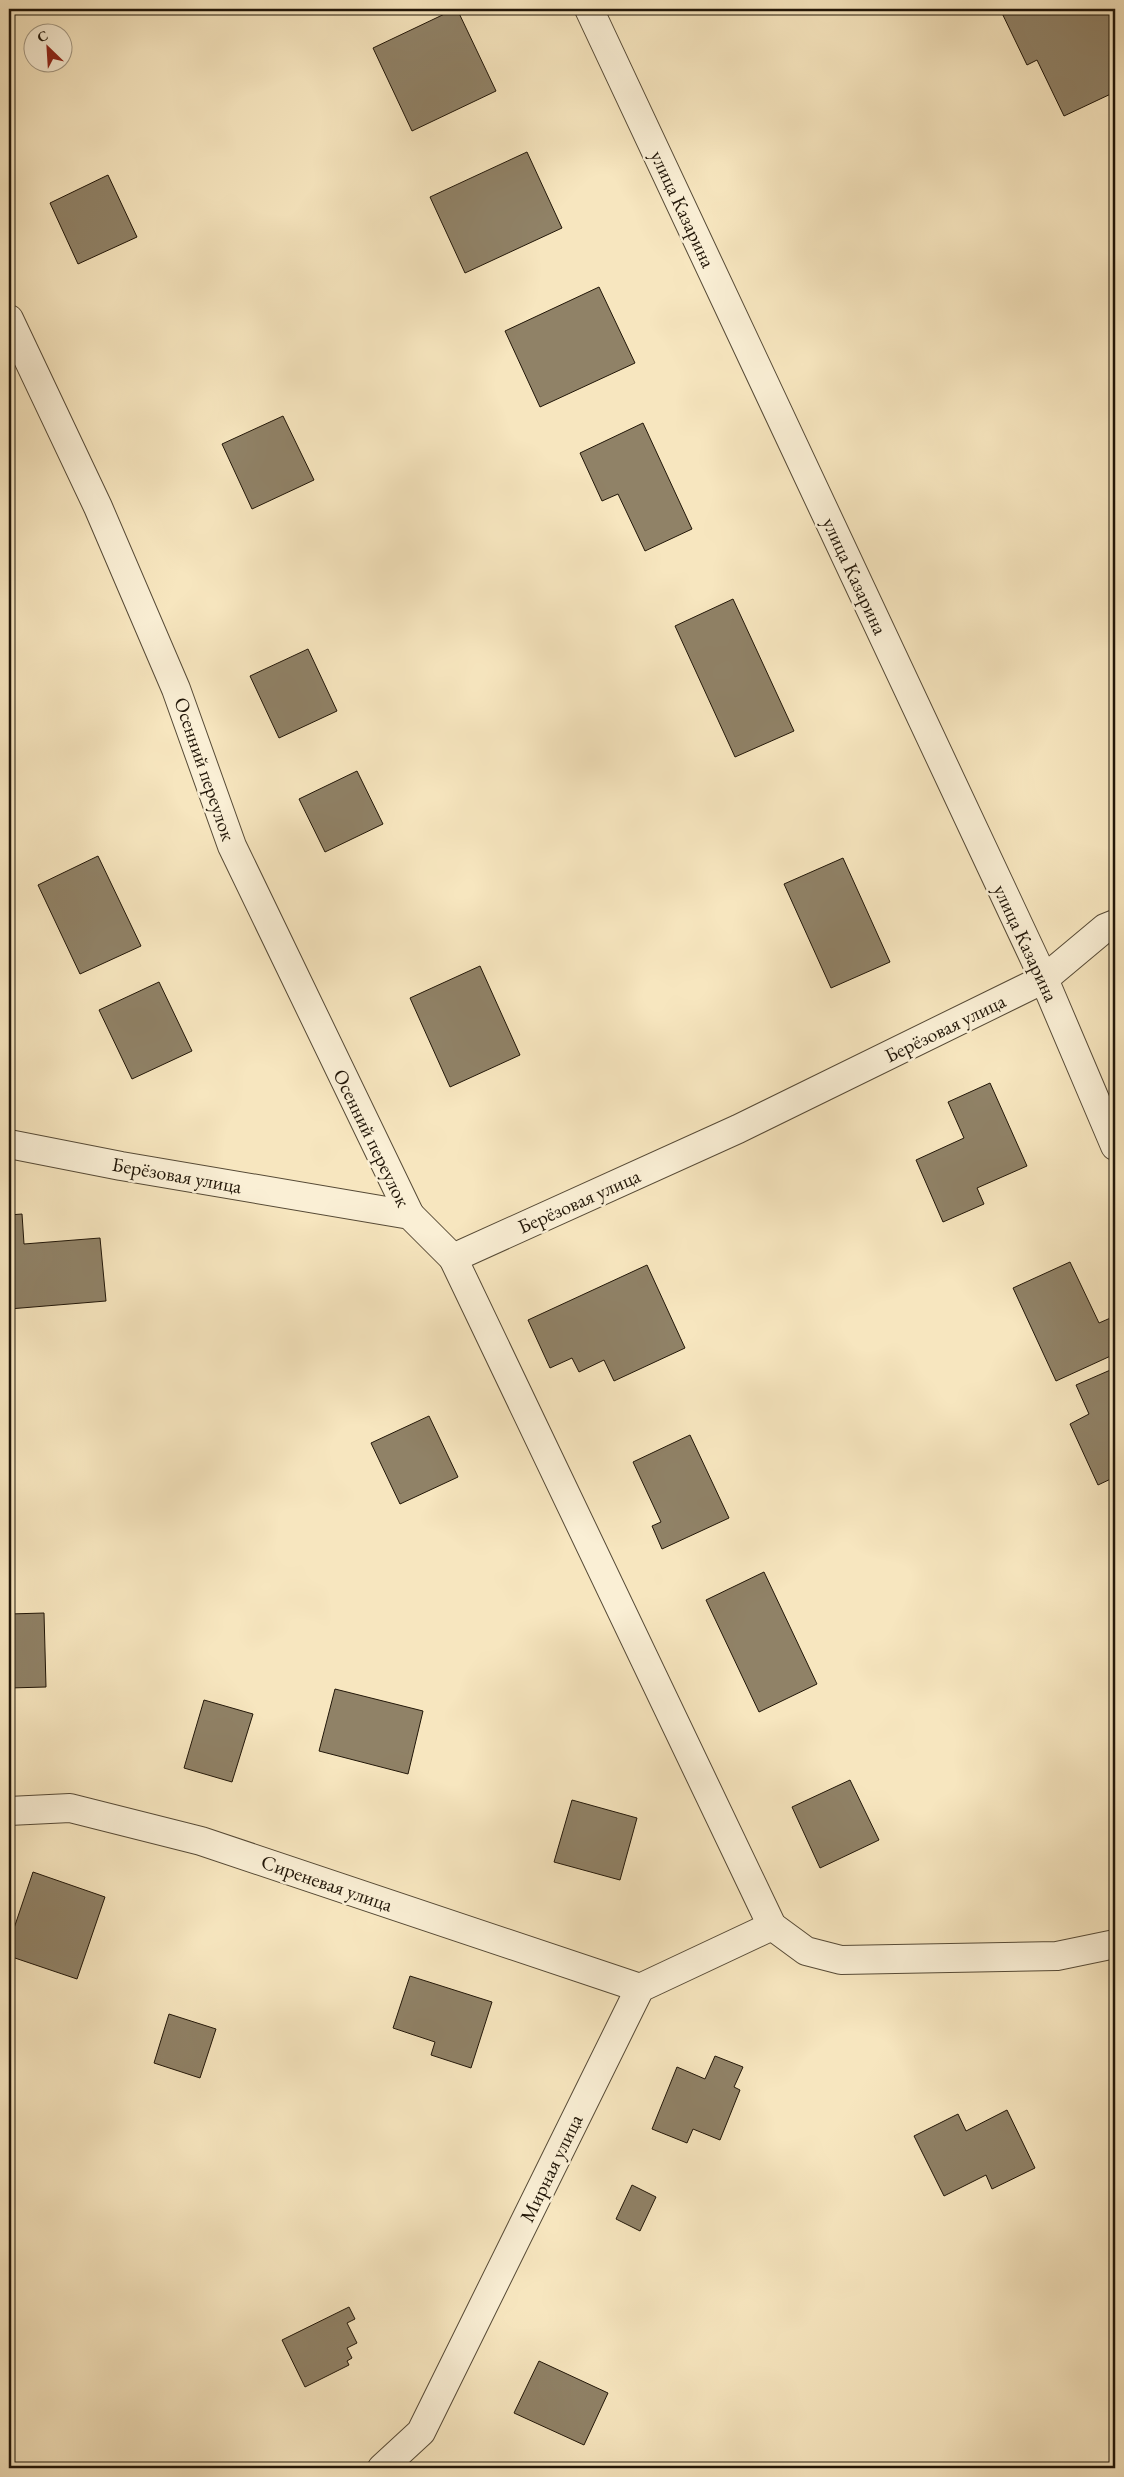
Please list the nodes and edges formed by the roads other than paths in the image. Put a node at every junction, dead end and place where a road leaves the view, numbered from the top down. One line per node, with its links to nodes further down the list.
1 (589, 9): 4 (street, улица Казарина)
2 (9, 320): 7 (street, Осенний переулок)
3 (1115, 924): 4 (street, Берёзовая улица)
4 (1044, 979): 6 (street, улица Казарина); 8 (street, Берёзовая улица)
5 (9, 1144): 7 (street, Берёзовая улица)
6 (1115, 1146)
7 (410, 1215): 8 (street)
8 (453, 1258): 10 (street)
9 (9, 1811): 12 (street, Сиреневая улица)
10 (772, 1926): 11 (street); 12 (street)
11 (1115, 1944)
12 (640, 1988): 13 (street, Мирная улица)
13 (382, 2468)

